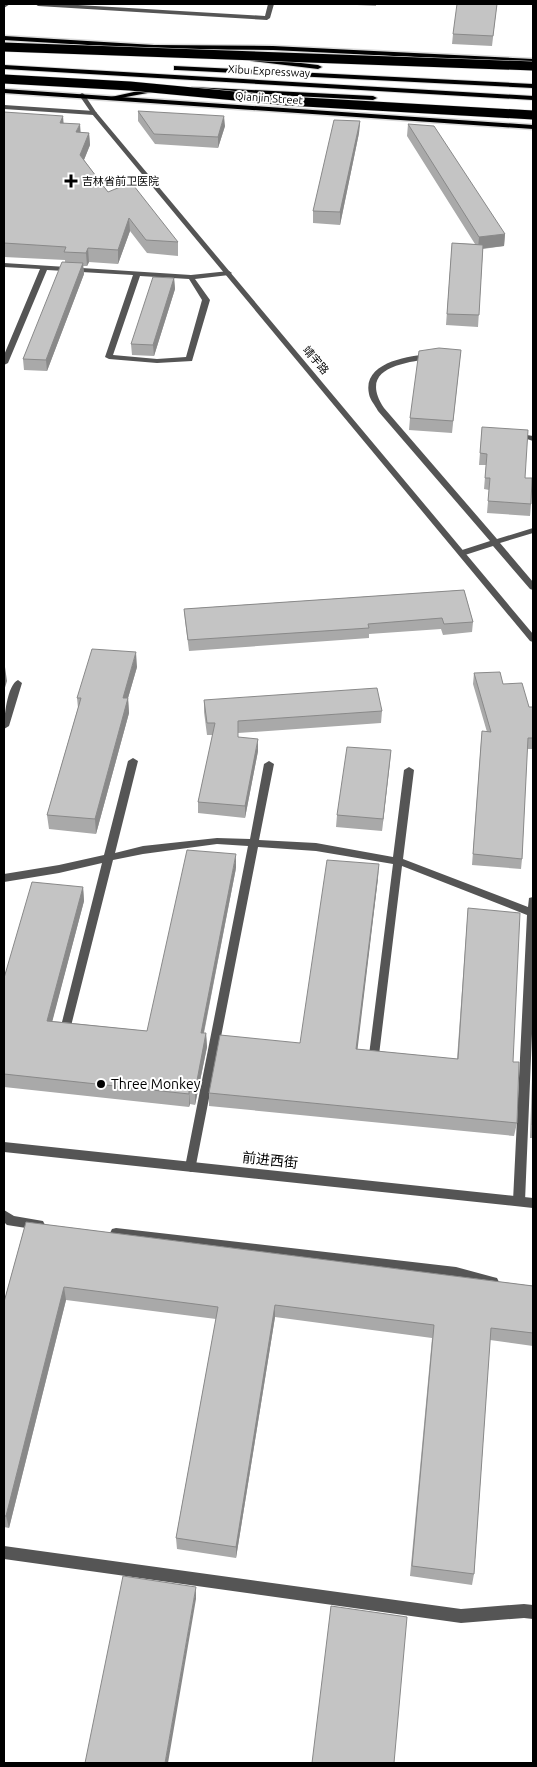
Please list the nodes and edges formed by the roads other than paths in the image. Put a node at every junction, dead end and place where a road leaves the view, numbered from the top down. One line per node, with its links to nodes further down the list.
1 (7, 4): 4 (street)
2 (38, 4): 3 (street)
3 (271, 4)
4 (4, 6)
5 (4, 38): 7 (main road)
6 (4, 47): 11 (highway, bridge)
7 (154, 47): 9 (main road); 15 (highway)
8 (4, 58): 10 (highway)
9 (533, 61)
10 (122, 65)
11 (533, 66)
12 (4, 67): 20 (highway, Xibu Expressway)
13 (172, 67): 16 (highway, Xibu Expressway)
14 (4, 79): 24 (highway, bridge)
15 (533, 79)
16 (533, 86)
17 (4, 91): 18 (main road, Qianjin Street)
18 (82, 95): 19 (main road, Qianjin Street); 23 (street, 靖宇路)
19 (115, 97): 21 (highway); 25 (main road, Qianjin Street)
20 (533, 98)
21 (533, 105)
22 (4, 107): 23 (street)
23 (94, 112): 29 (street, 靖宇路)
24 (533, 115)
25 (533, 127)
26 (4, 265): 27 (street)
27 (44, 268): 28 (street); 32 (street)
28 (137, 273): 30 (street); 30 (street)
29 (229, 273): 30 (street); 35 (street, 靖宇路)
30 (191, 277)
31 (441, 355): 34 (street)
32 (4, 363)
33 (533, 530): 34 (street)
34 (496, 543): 35 (street); 36 (street)
35 (462, 553): 37 (street, 靖宇路)
36 (533, 587)
37 (533, 639)
38 (18, 683): 39 (street)
39 (4, 726)
40 (133, 760): 44 (street)
41 (269, 764): 43 (street)
42 (409, 770): 45 (street)
43 (254, 843): 44 (street); 45 (street); 52 (street)
44 (109, 858): 46 (street); 49 (street)
45 (398, 861): 48 (street); 50 (street)
46 (4, 878)
47 (533, 901): 48 (street)
48 (533, 913): 53 (street)
49 (66, 1026)
50 (374, 1055)
51 (4, 1147): 52 (street, 前进西街)
52 (191, 1167): 53 (street, 前进西街)
53 (520, 1201): 54 (street, 前进西街)
54 (533, 1203)
55 (4, 1215): 56 (street)
56 (50, 1226)
57 (100, 1232): 58 (street)
58 (508, 1284)
59 (4, 1552): 60 (street)
60 (533, 1612)

